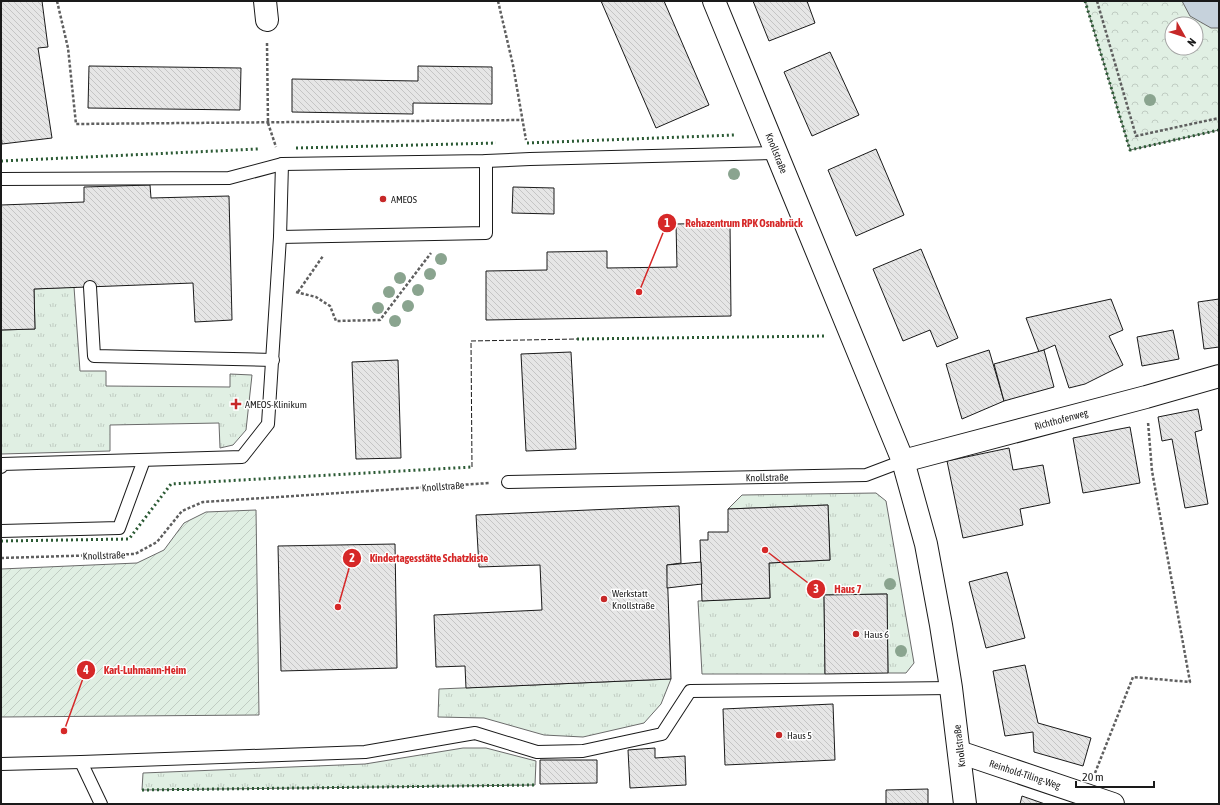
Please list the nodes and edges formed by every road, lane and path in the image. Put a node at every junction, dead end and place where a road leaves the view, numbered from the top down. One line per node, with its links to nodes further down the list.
1 (57, 1): 7 (path)
2 (498, 1): 7 (path)
3 (714, 1): 8 (street, Knollstraße)
4 (1097, 1): 6 (path)
5 (266, 11): 7 (path)
6 (1219, 118)
7 (268, 123): 10 (path)
8 (777, 153): 9 (lane); 22 (street, Knollstraße)
9 (486, 161): 10 (lane); 12 (lane)
10 (282, 164): 11 (lane); 14 (lane)
11 (1, 179)
12 (446, 234): 13 (lane); 17 (path)
13 (337, 236): 14 (lane); 17 (path)
14 (280, 237): 16 (lane)
15 (90, 287): 18 (lane)
16 (277, 291): 17 (path); 18 (lane)
17 (298, 292)
18 (273, 360): 21 (lane)
19 (1219, 376): 20 (street, Richthofenweg)
20 (1146, 397): 22 (street, Richthofenweg); 31 (path)
21 (144, 460): 23 (lane); 25 (lane)
22 (903, 461): 24 (lane, Knollstraße); 27 (street, Knollstraße)
23 (1, 468)
24 (508, 482): 26 (path, Knollstraße)
25 (1, 531)
26 (1, 558)
27 (951, 688): 28 (street, Knollstraße); 29 (lane)
28 (960, 752): 31 (street, Reinhold-Tiling-Weg); 33 (street, Knollstraße)
29 (81, 762): 30 (lane); 32 (lane)
30 (1, 764)
31 (1086, 794): 34 (street, Reinhold-Tiling-Weg)
32 (101, 804)
33 (965, 804)
34 (1113, 804)

